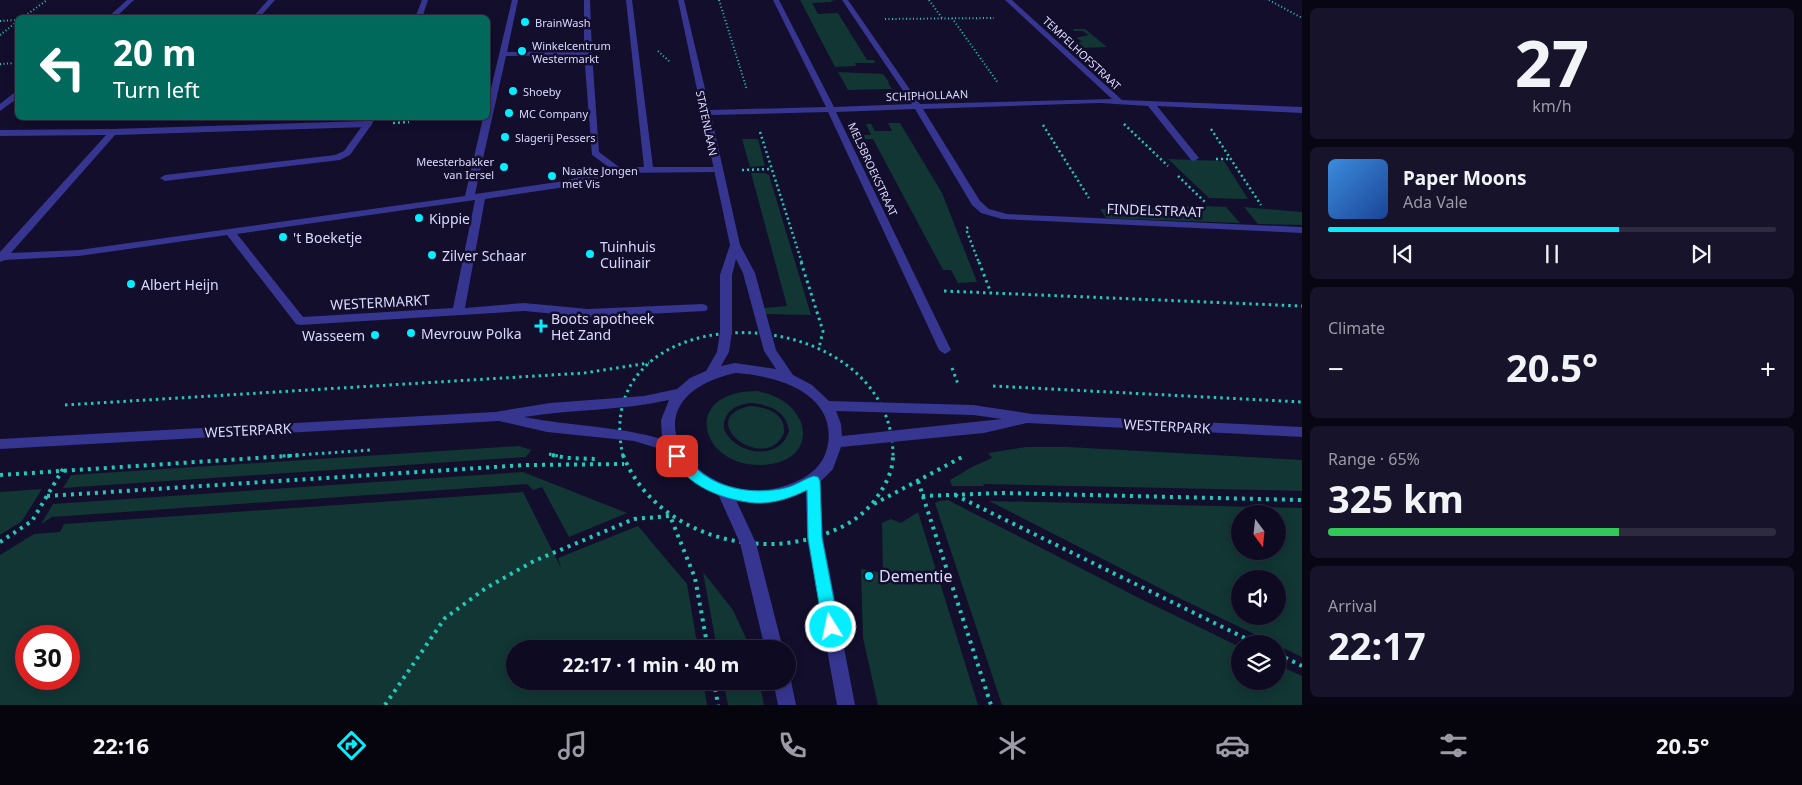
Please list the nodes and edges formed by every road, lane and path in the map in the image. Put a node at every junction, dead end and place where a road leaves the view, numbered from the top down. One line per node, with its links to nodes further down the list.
1 (47, 0): 15 (path)
2 (131, 0): 16 (street)
3 (272, 0): 17 (street)
4 (425, 0): 18 (street)
5 (515, 0): 29 (street)
6 (588, 0): 28 (street)
7 (629, 0): 47 (street)
8 (681, 0): 41 (street, STATENLAAN)
9 (718, 0): 40 (path)
10 (776, 0): 38 (street, MELSBROEKSTRAAT)
11 (845, 0): 23 (street)
12 (929, 0): 20 (path)
13 (1008, 0): 19 (street, TEMPELHOFSTRAAT)
14 (1269, 0): 22 (path)
15 (26, 15)
16 (114, 15)
17 (258, 15)
18 (419, 15)
19 (1027, 17): 21 (path); 34 (street, TEMPELHOFSTRAAT)
20 (942, 18): 21 (path); 23 (path)
21 (952, 18): 32 (path)
22 (1302, 18)
23 (858, 19): 36 (street)
24 (15, 20): 25 (path)
25 (0, 21)
26 (15, 22): 27 (path)
27 (0, 35)
28 (588, 53): 29 (street); 48 (street)
29 (503, 54): 51 (street)
30 (0, 64): 31 (path)
31 (15, 64)
32 (1003, 89)
33 (15, 96): 37 (street)
34 (1118, 101): 35 (street, SCHIPHOLLAAN); 36 (street, SCHIPHOLLAAN)
35 (1150, 103): 39 (street, SCHIPHOLLAAN); 46 (street)
36 (916, 106): 38 (street, SCHIPHOLLAAN); 53 (street)
37 (0, 108)
38 (831, 109): 40 (street, SCHIPHOLLAAN); 58 (street, MELSBROEKSTRAAT)
39 (1302, 110)
40 (754, 112): 41 (street, SCHIPHOLLAAN); 65 (path)
41 (705, 113): 49 (street, STATENLAAN)
42 (1039, 118): 52 (path)
43 (369, 121): 44 (street); 50 (street)
44 (112, 132): 45 (street); 57 (street)
45 (0, 133)
46 (1194, 158)
47 (649, 169): 48 (street); 49 (street)
48 (617, 170): 51 (street)
49 (717, 170): 56 (street, STATENLAAN)
50 (165, 178)
51 (475, 197): 55 (street); 62 (street)
52 (1090, 200)
53 (985, 211): 54 (street, FINDELSTRAAT); 59 (path)
54 (1302, 230)
55 (230, 232): 57 (street); 62 (street, WESTERMARKT)
56 (735, 245): 63 (street); 64 (street, STATENLAAN)
57 (1, 258)
58 (916, 290): 59 (path); 66 (street, MELSBROEKSTRAAT)
59 (992, 293): 60 (path)
60 (1302, 306)
61 (702, 308): 62 (street)
62 (458, 312)
63 (726, 332): 64 (path); 67 (path); 68 (street)
64 (765, 333): 65 (path); 69 (street, STATENLAAN)
65 (819, 348): 78 (path)
66 (945, 350)
67 (650, 363): 74 (path); 76 (path)
68 (711, 374): 69 (street); 73 (street)
69 (786, 376): 77 (street)
70 (948, 384): 71 (path)
71 (968, 385)
72 (987, 386): 75 (path)
73 (680, 393): 74 (street, WESTERPARK); 87 (street)
74 (621, 402): 79 (street, WESTERPARK); 82 (path)
75 (1302, 402)
76 (65, 405)
77 (826, 406): 78 (street, WESTERPARK); 85 (street)
78 (885, 408): 80 (street, WESTERPARK); 83 (path)
79 (495, 417): 82 (street, WESTERPARK); 84 (street, WESTERPARK)
80 (1032, 419): 81 (street, WESTERPARK); 83 (street, WESTERPARK)
81 (1302, 432)
82 (617, 434): 87 (street, WESTERPARK); 91 (path)
83 (894, 436): 85 (street, WESTERPARK); 101 (path)
84 (80, 439): 86 (street, WESTERPARK); 92 (path)
85 (837, 442): 94 (street)
86 (0, 444)
87 (671, 447): 96 (street)
88 (375, 450): 92 (path)
89 (541, 450): 91 (path)
90 (967, 454): 95 (path)
91 (624, 461): 98 (path); 102 (path)
92 (62, 470): 93 (path); 98 (path)
93 (0, 475)
94 (814, 481): 96 (street); 103 (street)
95 (918, 481): 99 (path); 101 (path)
96 (724, 491): 105 (street)
97 (954, 495): 99 (path); 100 (path); 106 (path)
98 (47, 496): 104 (path)
99 (922, 496): 117 (path)
100 (1302, 500)
101 (874, 504): 103 (path)
102 (670, 516): 105 (path); 107 (path); 113 (path)
103 (815, 538): 105 (path); 116 (street)
104 (0, 542)
105 (748, 543): 108 (street)
106 (1239, 635)
107 (706, 640)
108 (772, 640)
109 (1286, 658): 110 (path)
110 (1302, 666)
111 (716, 690): 114 (path)
112 (784, 690): 115 (street)
113 (385, 705)
114 (718, 705)
115 (787, 705)
116 (846, 705)
117 (991, 705)

